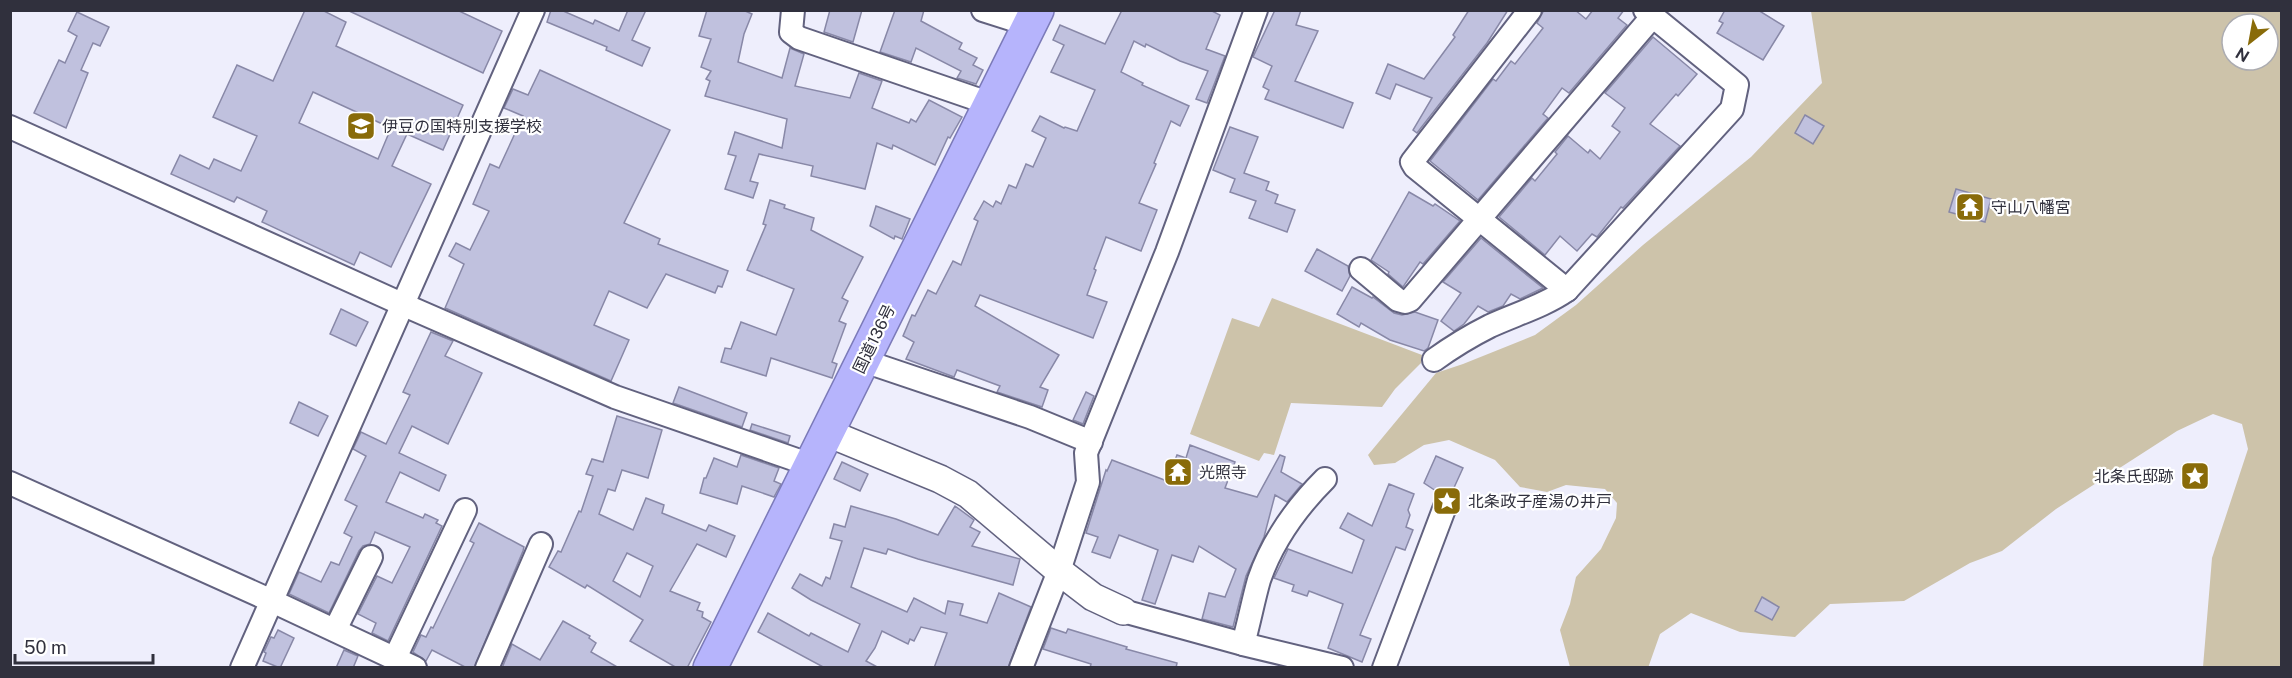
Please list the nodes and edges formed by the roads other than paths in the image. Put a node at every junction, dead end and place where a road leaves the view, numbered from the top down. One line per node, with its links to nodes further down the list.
1 (533, 10): 13 (street)
2 (793, 10): 8 (street)
3 (983, 10): 7 (street)
4 (1256, 10): 17 (street)
5 (1530, 10): 10 (street)
6 (1648, 14): 10 (street); 12 (street)
7 (1034, 18): 8 (highway, 国道136号)
8 (991, 105): 14 (highway, 国道136号)
9 (10, 127): 13 (street)
10 (1477, 219): 11 (street); 12 (street)
11 (1361, 269)
12 (1567, 290): 15 (street)
13 (404, 305): 18 (street); 26 (street)
14 (864, 360): 16 (highway, 国道136号); 17 (street)
15 (1434, 360)
16 (828, 433): 18 (highway, 国道136号); 25 (street)
17 (1091, 442): 25 (street)
18 (811, 465): 33 (highway, 国道136号)
19 (1325, 479): 29 (street)
20 (10, 483): 26 (street)
21 (1446, 504): 36 (street)
22 (465, 510): 30 (street)
23 (541, 544): 32 (street)
24 (371, 557): 28 (street)
25 (1059, 571): 27 (street); 34 (street)
26 (272, 601): 28 (street); 31 (street)
27 (1123, 611): 29 (street)
28 (335, 630): 30 (street)
29 (1243, 644): 35 (street)
30 (405, 663)
31 (242, 668)
32 (487, 668)
33 (710, 668)
34 (1021, 668)
35 (1342, 668)
36 (1384, 668)

